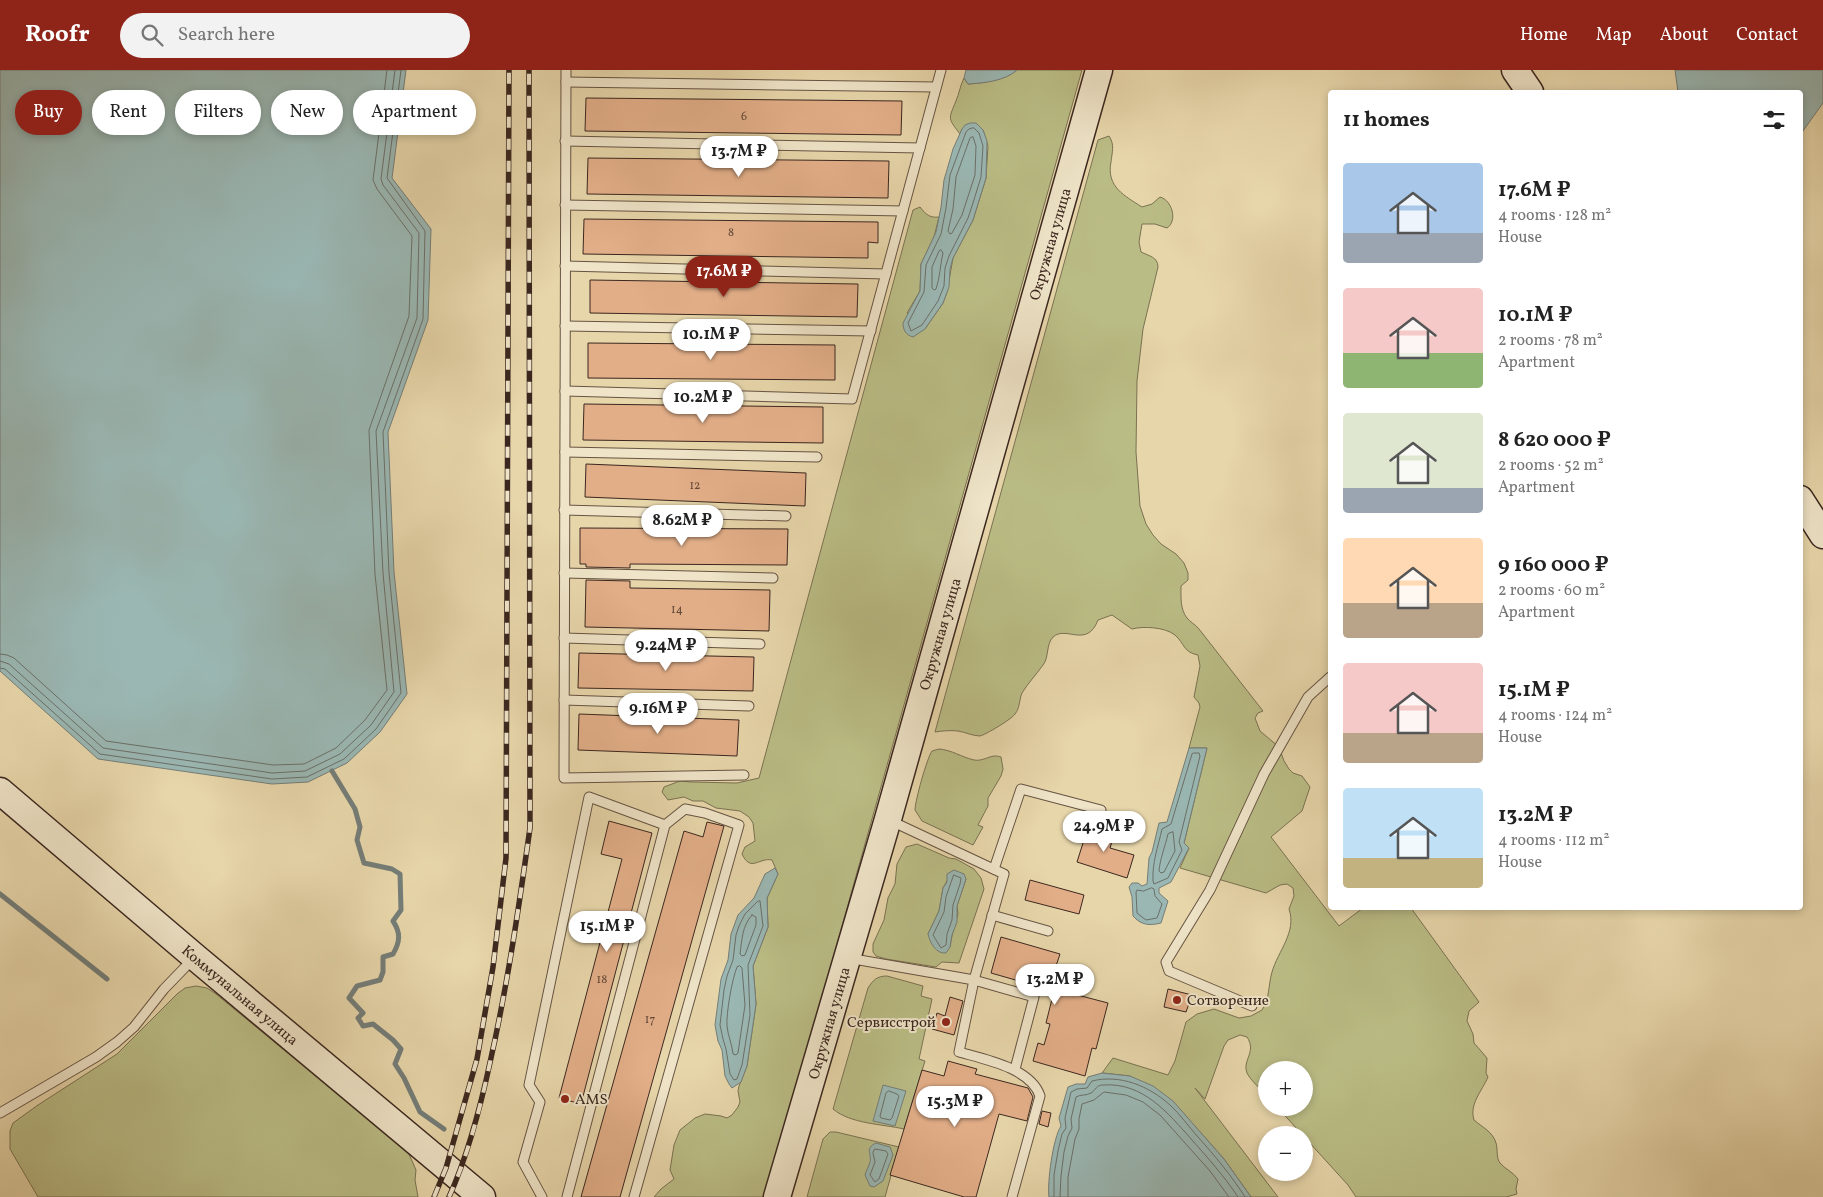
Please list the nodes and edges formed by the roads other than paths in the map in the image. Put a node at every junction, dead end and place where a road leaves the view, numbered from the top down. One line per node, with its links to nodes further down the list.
1 (566, 70): 5 (lane)
2 (941, 70): 6 (lane)
3 (1098, 70): 33 (main road, Окружная улица)
4 (1515, 70): 7 (main road)
5 (566, 82): 6 (lane); 8 (lane)
6 (936, 87): 9 (lane)
7 (1529, 90)
8 (566, 141): 9 (lane); 10 (lane)
9 (920, 148): 11 (lane)
10 (565, 205): 11 (lane); 12 (lane)
11 (903, 211): 13 (lane)
12 (565, 266): 13 (lane); 14 (lane)
13 (886, 274): 15 (lane)
14 (565, 326): 15 (lane); 16 (lane)
15 (871, 331): 16 (lane)
16 (565, 391): 17 (lane)
17 (565, 452): 18 (lane); 20 (lane)
18 (816, 456)
19 (1803, 504): 22 (main road)
20 (564, 510): 21 (lane); 23 (lane)
21 (786, 516)
22 (1823, 535)
23 (564, 573): 24 (lane); 25 (lane)
24 (773, 578)
25 (564, 638): 26 (lane); 28 (lane)
26 (760, 644)
27 (1328, 679): 41 (lane)
28 (564, 700): 29 (lane); 30 (lane)
29 (749, 706)
30 (744, 775)
31 (0, 791): 38 (main road, Коммунальная улица)
32 (1101, 810): 35 (lane)
33 (888, 819): 35 (lane); 39 (main road, Окружная улица)
34 (665, 825): 45 (lane); 46 (lane); 47 (lane)
35 (994, 869): 36 (lane)
36 (992, 915): 37 (lane); 40 (lane)
37 (1048, 932)
38 (195, 957): 43 (lane); 44 (main road, Коммунальная улица)
39 (848, 958): 40 (lane); 48 (main road, Окружная улица)
40 (974, 980): 42 (lane); 42 (lane)
41 (1252, 1006)
42 (1015, 1069): 49 (lane)
43 (0, 1113)
44 (482, 1197)
45 (542, 1197)
46 (567, 1197)
47 (634, 1197)
48 (777, 1197)
49 (1012, 1197)

